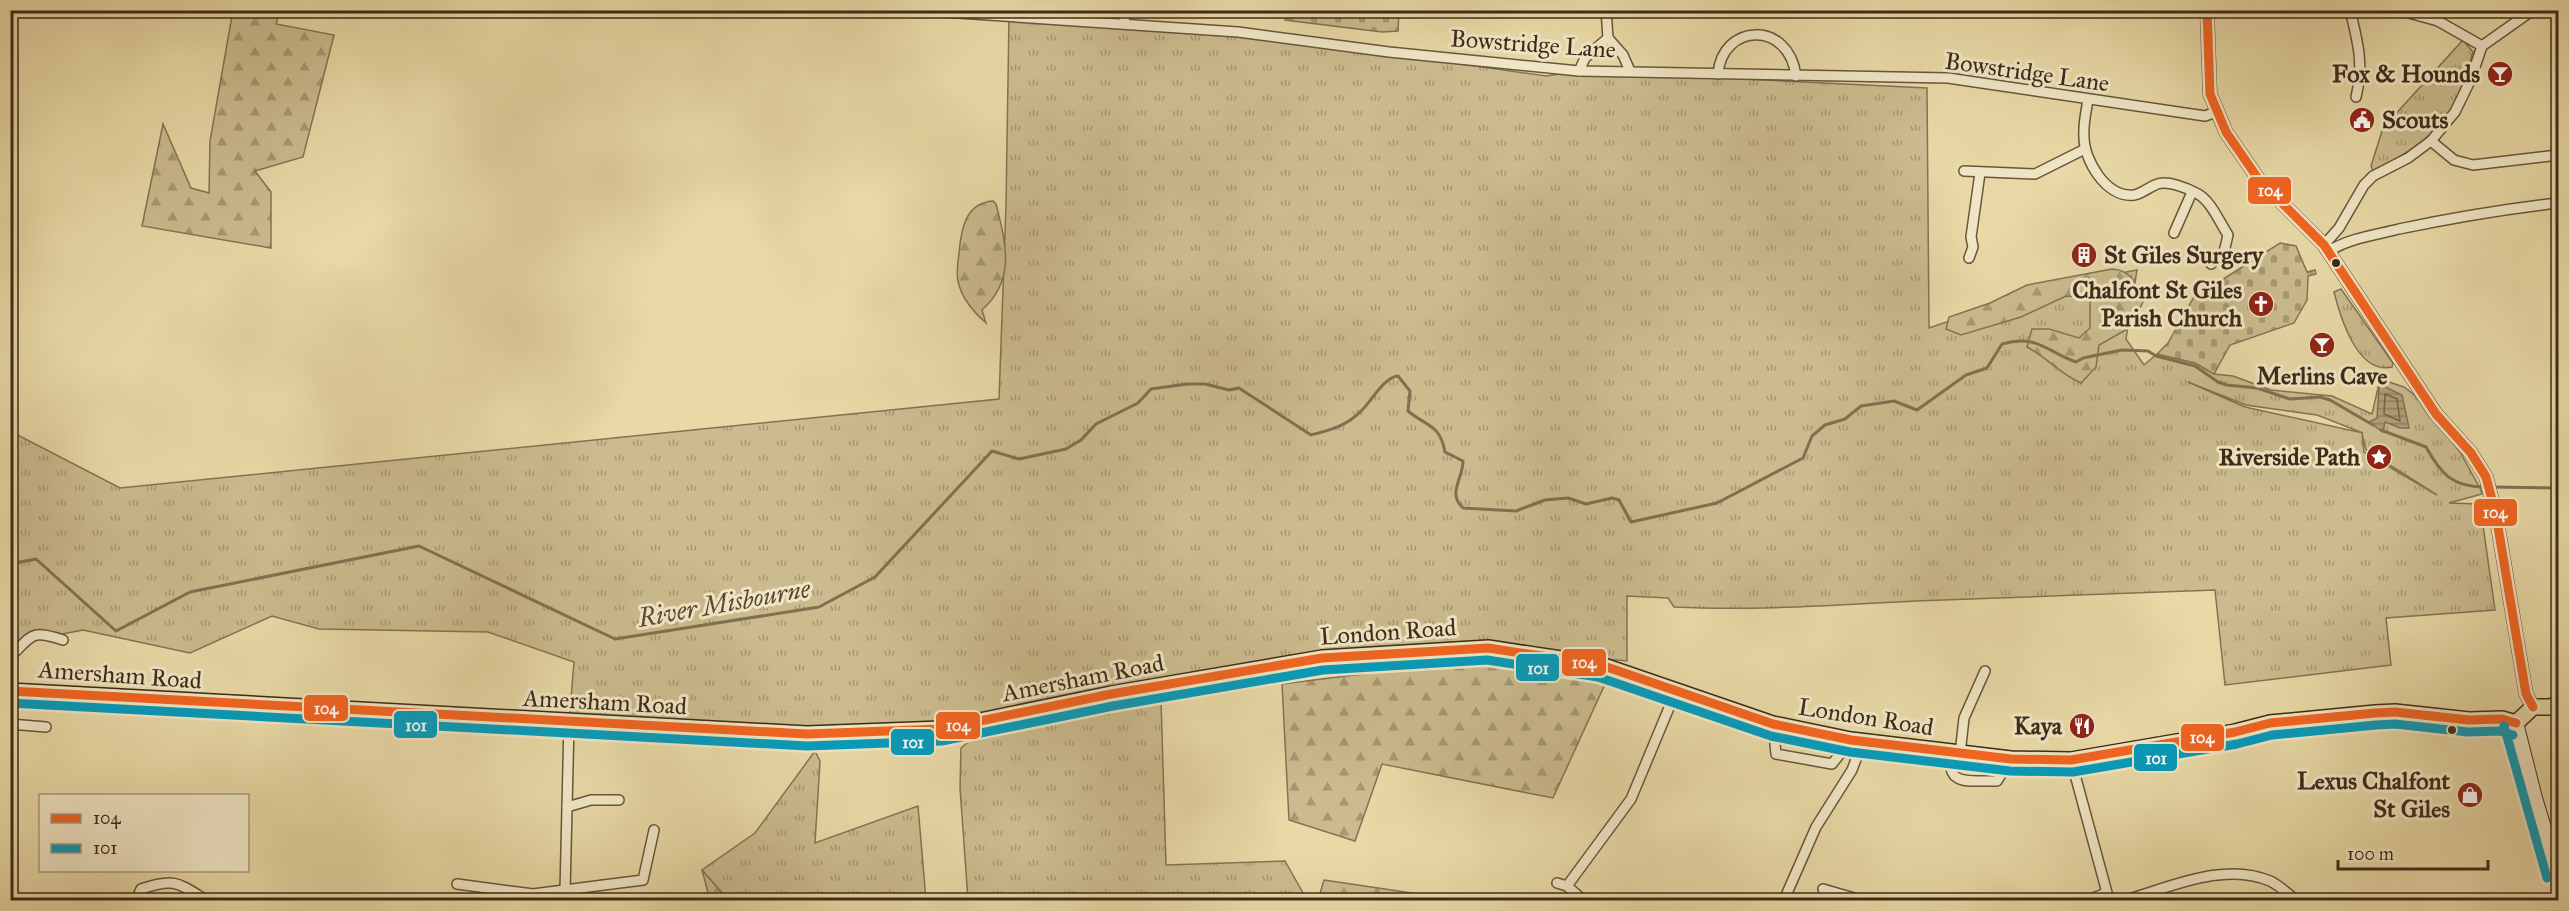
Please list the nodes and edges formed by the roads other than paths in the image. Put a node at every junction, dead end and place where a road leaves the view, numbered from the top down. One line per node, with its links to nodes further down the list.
1 (914, 10): 8 (street, Bowstridge Lane)
2 (1123, 10): 8 (street)
3 (1606, 10): 9 (street)
4 (2207, 10): 17 (street)
5 (2350, 10): 15 (street)
6 (2398, 10): 10 (street)
7 (2533, 10): 10 (street)
8 (1125, 24): 11 (street, Bowstridge Lane)
9 (1608, 38): 11 (street); 12 (street)
10 (2482, 46): 18 (street)
11 (1580, 71): 12 (street, Bowstridge Lane)
12 (1630, 71): 13 (street, Bowstridge Lane)
13 (1718, 74): 14 (street, Bowstridge Lane); 14 (street)
14 (1796, 76): 16 (street, Bowstridge Lane)
15 (2356, 97)
16 (2088, 100): 17 (street, Bowstridge Lane); 19 (street)
17 (2216, 112): 26 (street)
18 (2431, 141): 20 (street); 26 (street)
19 (2085, 149): 22 (street); 23 (street)
20 (2559, 155)
21 (1964, 171): 22 (street)
22 (1980, 173): 27 (street)
23 (2192, 192): 25 (street); 28 (street)
24 (2559, 203): 26 (street)
25 (2174, 233)
26 (2326, 248): 36 (street)
27 (1969, 258)
28 (2211, 264)
29 (63, 640): 30 (street)
30 (10, 657)
31 (1985, 671): 43 (street)
32 (1194, 679): 34 (highway, London Road); 37 (highway, Amersham Road)
33 (10, 691): 37 (highway, Amersham Road)
34 (1676, 691): 40 (highway, London Road); 52 (street)
35 (2559, 704): 36 (highway)
36 (2533, 707): 38 (highway)
37 (569, 723): 47 (street)
38 (2516, 723): 45 (highway, London Road); 49 (main road)
39 (10, 724): 41 (street)
40 (1773, 724): 42 (highway, London Road); 42 (street)
41 (46, 727)
42 (1857, 742): 43 (highway, London Road); 59 (street)
43 (1956, 754): 44 (highway, London Road); 44 (street)
44 (2011, 759): 45 (highway, London Road)
45 (2071, 760): 55 (street)
46 (619, 800): 47 (street)
47 (567, 807): 54 (street)
48 (654, 830): 54 (street)
49 (2559, 875)
50 (1557, 883): 52 (street)
51 (457, 884): 54 (street)
52 (1567, 886): 58 (street)
53 (1822, 889): 60 (street)
54 (565, 892)
55 (2108, 897): 61 (street)
56 (136, 900): 57 (street)
57 (206, 900)
58 (1583, 900)
59 (1784, 900)
60 (1861, 900)
61 (2088, 900)
62 (2125, 900): 63 (street)
63 (2296, 900)

